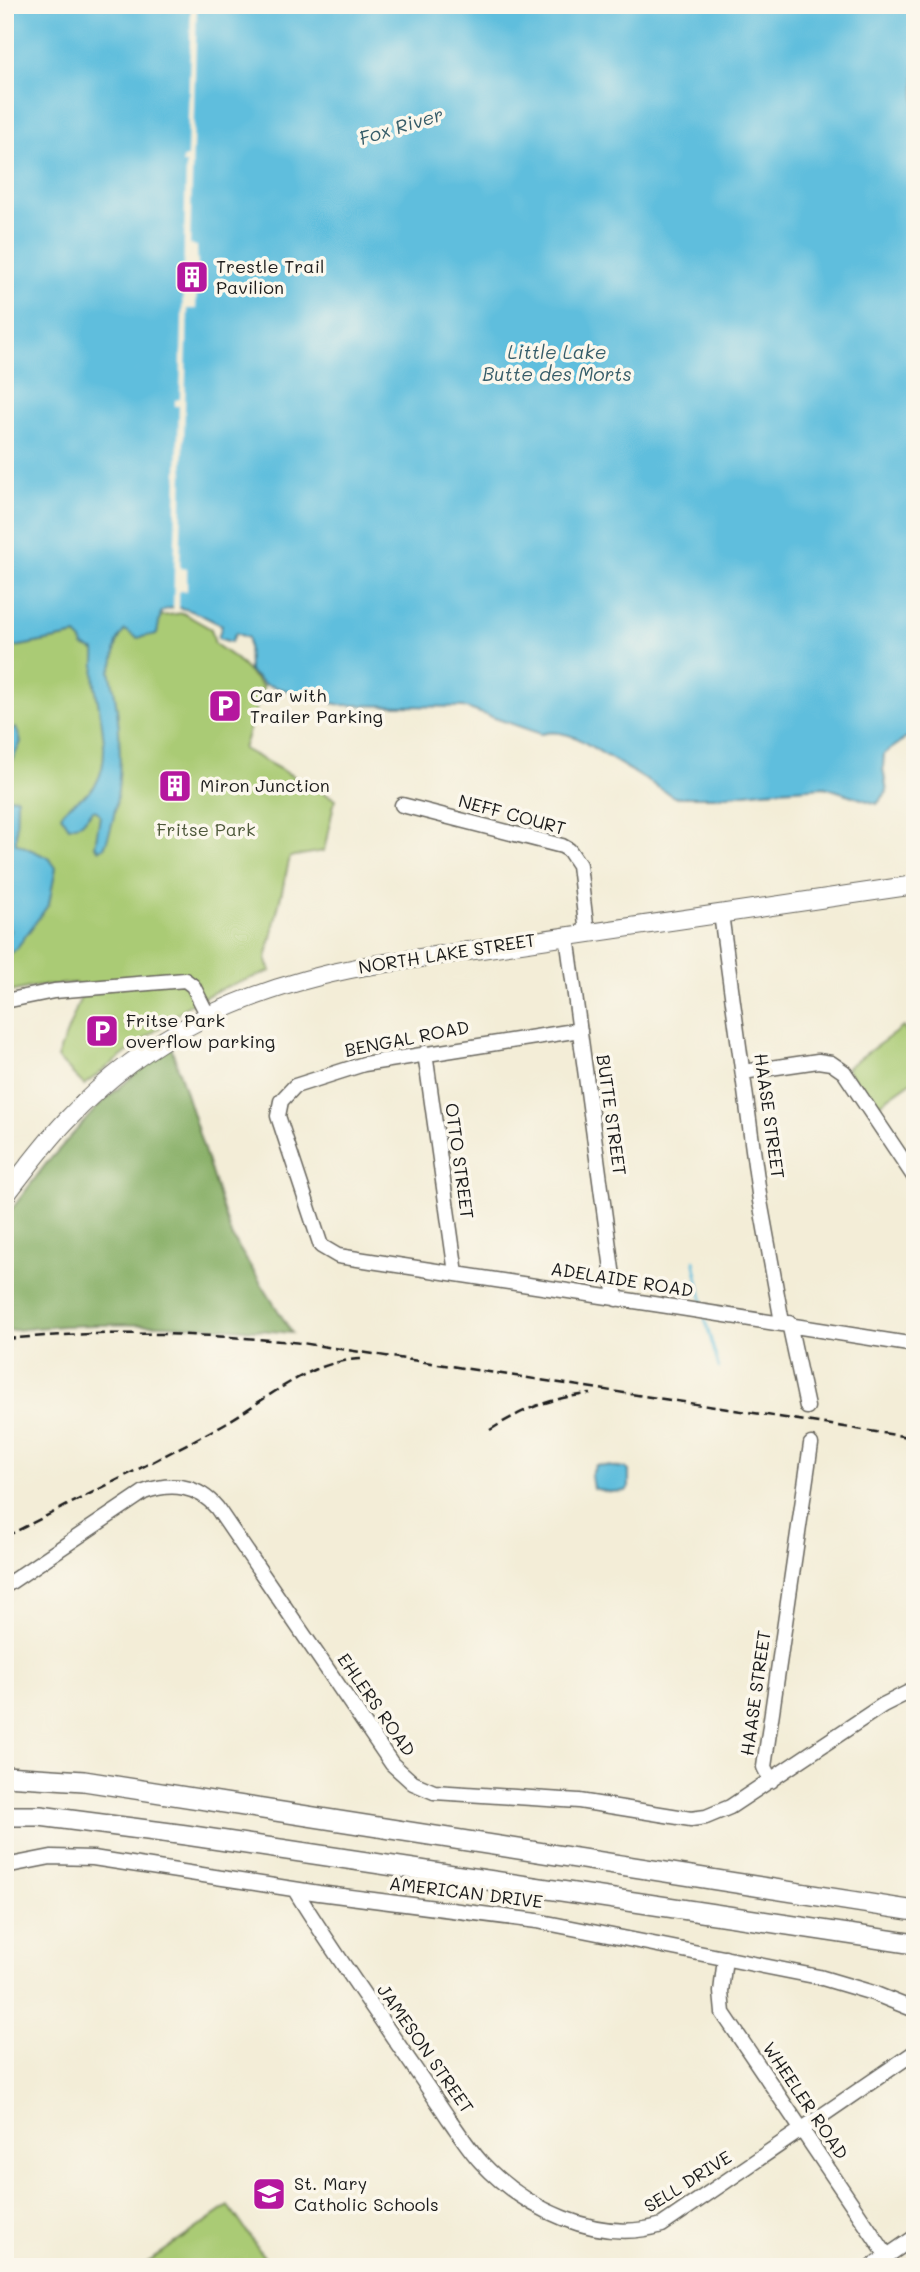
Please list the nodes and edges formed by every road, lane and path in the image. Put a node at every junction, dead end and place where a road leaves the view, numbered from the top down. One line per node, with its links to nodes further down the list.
1 (402, 805): 4 (street, NEFF COURT)
2 (915, 885): 3 (main road, NORTH LAKE STREET)
3 (721, 914): 4 (main road, NORTH LAKE STREET); 10 (street, HAASE STREET)
4 (587, 933): 5 (main road, NORTH LAKE STREET)
5 (566, 936): 7 (main road, NORTH LAKE STREET); 8 (street, BUTTE STREET)
6 (5, 1002): 7 (street)
7 (208, 1016): 12 (main road, NORTH LAKE STREET)
8 (580, 1030): 9 (street, BENGAL ROAD); 15 (street, BUTTE STREET)
9 (425, 1053): 13 (street, BENGAL ROAD); 14 (street, OTTO STREET)
10 (743, 1072): 11 (street); 16 (street, HAASE STREET)
11 (915, 1178)
12 (5, 1196)
13 (326, 1250): 14 (street, ADELAIDE ROAD)
14 (456, 1273): 15 (street, ADELAIDE ROAD)
15 (616, 1299): 16 (street, ADELAIDE ROAD)
16 (785, 1323): 17 (street, ADELAIDE ROAD); 18 (street, HAASE STREET)
17 (915, 1345)
18 (807, 1406)
19 (811, 1444): 23 (street, HAASE STREET)
20 (5, 1586): 23 (street, EHLERS ROAD)
21 (915, 1689): 23 (street, EHLERS ROAD)
22 (5, 1776): 27 (highway)
23 (771, 1781)
24 (5, 1816): 28 (highway)
25 (5, 1866): 26 (street, AMERICAN DRIVE)
26 (295, 1890): 29 (street, AMERICAN DRIVE); 33 (street, JAMESON STREET)
27 (915, 1911)
28 (915, 1944)
29 (726, 1958): 30 (street, AMERICAN DRIVE); 32 (street, WHEELER ROAD)
30 (915, 2010)
31 (915, 2052): 32 (street, SELL DRIVE)
32 (802, 2130): 33 (street, SELL DRIVE); 35 (street, WHEELER ROAD)
33 (544, 2210)
34 (915, 2237): 35 (street)
35 (887, 2256): 36 (street)
36 (872, 2267)

